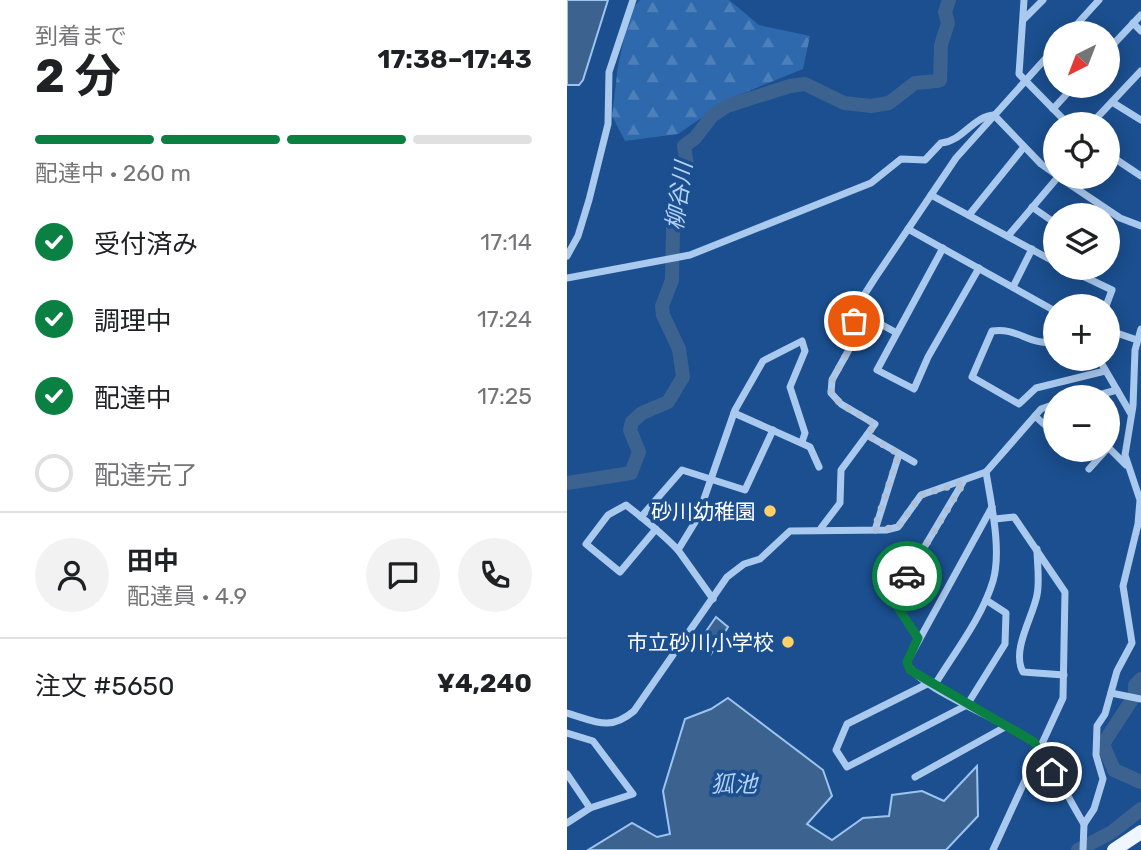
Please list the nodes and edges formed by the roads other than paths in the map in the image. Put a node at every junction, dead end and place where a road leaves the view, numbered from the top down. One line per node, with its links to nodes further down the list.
1 (633, 0): 36 (street)
2 (1024, 0): 6 (street)
3 (1043, 0): 6 (street)
4 (1099, 0): 7 (street)
5 (1141, 15): 8 (street)
6 (1023, 19): 13 (street)
7 (1080, 21)
8 (1133, 23): 9 (street); 10 (street)
9 (1141, 31)
10 (1120, 37)
11 (1043, 61): 13 (street)
12 (1141, 71): 15 (street)
13 (1025, 81): 16 (street); 19 (street)
14 (1063, 98): 16 (street)
15 (1112, 102): 18 (street); 20 (street)
16 (1053, 109): 17 (street)
17 (1056, 112)
18 (1102, 112)
19 (994, 115): 21 (street); 27 (street); 39 (street)
20 (1141, 120)
21 (1024, 147): 23 (street); 29 (street)
22 (1120, 162): 24 (street)
23 (1043, 164)
24 (1141, 176)
25 (1047, 189): 28 (street)
26 (1076, 189): 31 (street)
27 (931, 195): 29 (street); 32 (street)
28 (1032, 207): 30 (street); 33 (street)
29 (969, 215): 33 (street)
30 (1043, 215)
31 (1141, 226)
32 (908, 229): 34 (street); 44 (street)
33 (1007, 236): 35 (street)
34 (943, 248): 38 (street); 46 (street)
35 (1031, 249): 37 (street); 41 (street)
36 (567, 256)
37 (1043, 256)
38 (979, 268): 41 (street); 46 (street)
39 (567, 278)
40 (1091, 280): 42 (street)
41 (1013, 287): 43 (street)
42 (1110, 294)
43 (1043, 303)
44 (857, 311): 46 (street); 59 (street)
45 (1141, 329): 48 (street)
46 (895, 332)
47 (1120, 334): 48 (street)
48 (1137, 340): 55 (street)
49 (1043, 343): 50 (street)
50 (1105, 371): 51 (street)
51 (1114, 385)
52 (1120, 395): 55 (street)
53 (1043, 409): 56 (street)
54 (734, 413): 58 (street); 60 (street); 69 (street)
55 (1131, 414): 66 (street)
56 (1035, 416): 57 (street); 68 (street)
57 (1043, 423)
58 (773, 430): 60 (street); 69 (street)
59 (867, 435): 61 (street); 74 (street)
60 (802, 442): 65 (street)
61 (899, 454): 63 (street); 76 (street)
62 (1120, 460): 66 (street)
63 (914, 462)
64 (1095, 462): 67 (street)
65 (819, 467)
66 (1129, 468): 77 (street)
67 (1089, 469)
68 (986, 472): 70 (street); 71 (street)
69 (711, 479): 72 (street); 79 (street)
70 (964, 482): 76 (street); 82 (street)
71 (992, 507): 73 (street); 82 (street)
72 (641, 517): 75 (street); 75 (street)
73 (995, 519): 78 (street); 81 (street)
74 (821, 528): 76 (street); 80 (street)
75 (656, 529): 79 (street)
76 (874, 530)
77 (1139, 533): 83 (street)
78 (1037, 548): 85 (street); 85 (street)
79 (678, 550): 80 (street)
80 (713, 598): 90 (street)
81 (986, 600): 86 (street); 89 (street)
82 (918, 638): 86 (street)
83 (1132, 643): 84 (street); 87 (street)
84 (1141, 645)
85 (1064, 675): 93 (street)
86 (932, 685): 89 (street); 89 (street)
87 (1111, 693): 88 (street); 98 (street)
88 (1141, 699)
89 (967, 705): 91 (street)
90 (567, 713)
91 (1005, 727): 93 (street); 95 (street)
92 (567, 733): 96 (street)
93 (1040, 751): 98 (street); 100 (street)
94 (567, 774): 96 (street)
95 (915, 777)
96 (590, 808): 97 (street)
97 (567, 823)
98 (1084, 824): 101 (street)
99 (1141, 832): 102 (main road)
100 (993, 850)
101 (1083, 850)
102 (1114, 850)

